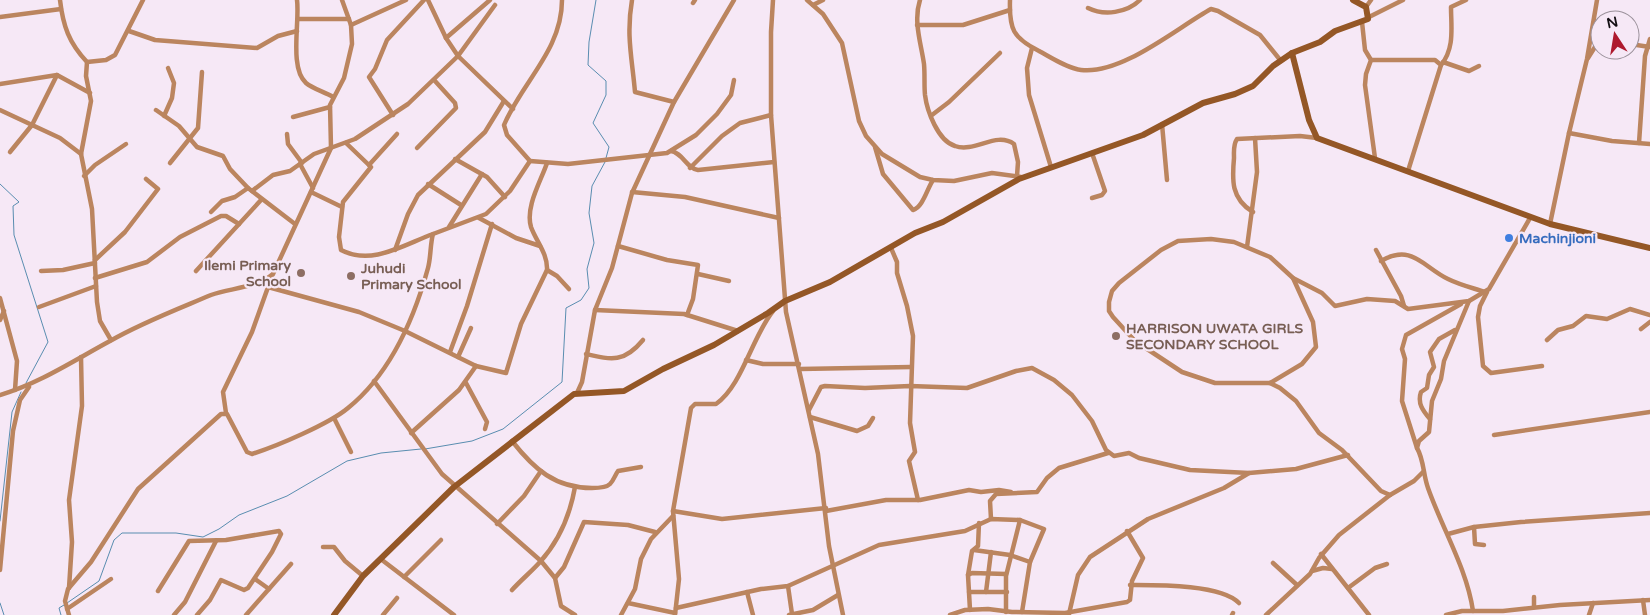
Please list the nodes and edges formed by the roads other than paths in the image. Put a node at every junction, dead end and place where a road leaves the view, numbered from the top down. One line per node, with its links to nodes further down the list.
1 (60, 0): 27 (street)
2 (143, 0): 36 (street)
3 (297, 0): 31 (street)
4 (342, 0): 32 (street)
5 (406, 0): 34 (street)
6 (424, 0): 65 (street)
7 (428, 0): 38 (street)
8 (490, 0): 38 (street)
9 (562, 0): 62 (street)
10 (632, 0): 60 (street)
11 (734, 0): 60 (street)
12 (773, 0): 66 (street)
13 (807, 0): 24 (street)
14 (823, 0): 24 (street)
15 (920, 0): 35 (street)
16 (1010, 0): 28 (street)
17 (1140, 0): 26 (street)
18 (1353, 0): 25 (street)
19 (1371, 0): 25 (street)
20 (1404, 0): 30 (street)
21 (1466, 0): 49 (street)
22 (1598, 0): 45 (street)
23 (495, 5): 44 (street)
24 (813, 5): 82 (street)
25 (1366, 7): 30 (street)
26 (1088, 8)
27 (61, 9): 29 (street); 48 (street)
28 (1010, 10): 35 (street); 40 (street)
29 (0, 17)
30 (1369, 17): 33 (street)
31 (298, 19): 32 (street); 37 (street)
32 (349, 19): 34 (street)
33 (1362, 22): 42 (street); 46 (street)
34 (351, 25): 58 (street)
35 (917, 25): 67 (street)
36 (129, 31): 37 (street); 48 (street)
37 (297, 31): 58 (street)
38 (446, 38): 44 (street)
39 (1649, 43): 79 (street)
40 (1032, 48): 47 (street); 98 (street)
41 (1000, 53): 67 (street)
42 (1292, 53): 47 (street); 76 (street)
43 (1590, 54): 45 (street)
44 (458, 56): 55 (street); 59 (street)
45 (1587, 59): 72 (street)
46 (1371, 60): 49 (street); 90 (street)
47 (1280, 61): 70 (street)
48 (87, 62): 57 (street)
49 (1442, 64): 50 (street); 100 (street)
50 (1479, 66)
51 (168, 68): 68 (street)
52 (202, 72): 77 (street)
53 (57, 75): 56 (street); 57 (street); 71 (street)
54 (734, 80): 85 (street)
55 (435, 81): 65 (street); 84 (street)
56 (0, 84)
57 (90, 92): 88 (street)
58 (333, 97): 61 (street)
59 (504, 101): 62 (street); 91 (street)
60 (674, 102): 89 (street)
61 (330, 107): 69 (street); 83 (street)
62 (513, 109): 92 (street)
63 (0, 110): 71 (street)
64 (156, 110): 68 (street)
65 (393, 115): 78 (street)
66 (771, 115): 93 (street); 99 (street)
67 (932, 115): 103 (street)
68 (164, 116): 77 (street)
69 (293, 117)
70 (1162, 124): 87 (street); 106 (street)
71 (32, 125): 86 (street); 88 (street)
72 (1569, 133): 79 (street); 124 (street)
73 (287, 134): 96 (street)
74 (396, 134): 97 (street)
75 (1255, 138): 76 (street); 117 (street); 117 (street)
76 (1318, 138): 90 (street)
77 (189, 140): 94 (street); 108 (street)
78 (346, 143): 83 (street); 97 (street)
79 (1640, 143): 81 (street)
80 (126, 144): 102 (street)
81 (1650, 144)
82 (875, 147): 105 (street); 105 (street)
83 (331, 148): 96 (street); 109 (street)
84 (417, 148)
85 (670, 151): 89 (street); 99 (street)
86 (10, 152)
87 (1092, 153): 98 (street); 112 (street)
88 (81, 154): 102 (street)
89 (649, 154): 95 (street); 110 (street)
90 (1375, 158): 100 (street)
91 (455, 159): 101 (street); 107 (street)
92 (530, 161): 95 (street); 111 (street)
93 (774, 162): 99 (street); 119 (street)
94 (170, 163)
95 (547, 163): 127 (street)
96 (301, 164): 108 (street); 109 (street)
97 (369, 165): 115 (street)
98 (1052, 167): 103 (street)
99 (690, 168)
100 (1408, 171): 120 (street)
101 (482, 174): 111 (street); 114 (street)
102 (84, 176): 134 (street)
103 (1020, 177): 105 (street); 130 (street)
104 (146, 179): 134 (street)
105 (933, 180)
106 (1167, 180)
107 (428, 184): 114 (street); 132 (street)
108 (250, 190): 113 (street); 116 (street)
109 (312, 190): 115 (street); 122 (street)
110 (632, 192): 119 (street); 128 (street)
111 (505, 197): 118 (street)
112 (1092, 198)
113 (261, 200): 121 (street); 122 (street)
114 (461, 205): 125 (street)
115 (342, 207): 132 (street)
116 (210, 212)
117 (1252, 212): 129 (street)
118 (479, 218): 123 (street); 125 (street)
119 (779, 218): 149 (street)
120 (1530, 218): 124 (street); 147 (street)
121 (239, 224): 138 (street); 141 (street)
122 (295, 224): 139 (street)
123 (492, 224): 127 (street); 169 (street)
124 (1550, 224): 131 (street)
125 (449, 227): 126 (street)
126 (433, 234): 132 (street); 164 (street)
127 (540, 246): 136 (street)
128 (618, 246): 140 (street); 155 (street)
129 (1246, 247): 142 (street); 180 (street)
130 (891, 248): 149 (street); 177 (street)
131 (1650, 248)
132 (396, 250)
133 (1376, 250): 135 (street)
134 (95, 261): 137 (street); 141 (street)
135 (1382, 261): 147 (street); 153 (street)
136 (546, 270): 146 (street); 174 (street)
137 (41, 271)
138 (196, 271)
139 (273, 274): 145 (street); 166 (street)
140 (698, 274): 143 (street); 157 (street)
141 (95, 278): 144 (street)
142 (1293, 278): 153 (street); 180 (street)
143 (729, 281)
144 (96, 286): 152 (street); 166 (street)
145 (268, 287): 164 (street); 188 (street)
146 (569, 289)
147 (1487, 290): 150 (street); 176 (street)
148 (0, 298): 156 (street)
149 (786, 301): 154 (street); 175 (street)
150 (1469, 301): 151 (street); 163 (street)
151 (1464, 302): 153 (street); 197 (street)
152 (39, 307)
153 (1404, 307)
154 (776, 308): 165 (street); 173 (street)
155 (595, 310): 157 (street); 170 (street)
156 (4, 311): 159 (street); 183 (street)
157 (687, 315): 165 (street)
158 (1650, 315): 168 (street)
159 (0, 320)
160 (1650, 322): 162 (street)
161 (471, 328): 171 (street)
162 (1641, 328)
163 (1456, 330): 192 (street); 192 (street)
164 (405, 331): 169 (street); 178 (street)
165 (738, 331): 184 (street)
166 (111, 340): 172 (street)
167 (643, 340): 170 (street)
168 (1547, 340)
169 (450, 352): 171 (street)
170 (586, 354): 184 (street)
171 (458, 356): 174 (street)
172 (81, 357): 181 (street); 251 (street)
173 (746, 360): 175 (street); 211 (street)
174 (476, 366): 179 (street)
175 (800, 366): 177 (street); 186 (street)
176 (1542, 366)
177 (911, 367): 182 (street)
178 (374, 381): 190 (street); 194 (street)
179 (466, 382): 193 (street); 194 (street)
180 (1270, 383): 200 (street)
181 (30, 386): 183 (street); 236 (street)
182 (910, 386): 186 (street); 199 (street); 209 (street)
183 (15, 390): 185 (street)
184 (577, 393): 196 (street)
185 (0, 395)
186 (809, 410): 189 (street)
187 (1650, 412): 195 (street)
188 (226, 413): 190 (street); 251 (street)
189 (810, 417): 191 (street); 210 (street)
190 (334, 418): 198 (street)
191 (873, 418)
192 (1430, 419): 197 (street)
193 (485, 429)
194 (411, 433): 205 (street)
195 (1494, 435)
196 (512, 441): 202 (street); 205 (street)
197 (1417, 448): 203 (street)
198 (351, 452)
199 (1108, 453): 204 (street); 207 (street)
200 (1348, 456): 204 (street); 208 (street)
201 (641, 467): 206 (street)
202 (541, 471): 206 (street); 216 (street)
203 (1423, 472): 208 (street); 220 (street)
204 (1249, 473): 218 (street)
205 (454, 486): 216 (street); 229 (street)
206 (575, 487): 230 (street)
207 (1011, 492): 209 (street); 213 (street)
208 (1390, 495): 227 (street)
209 (918, 500): 210 (street)
210 (826, 510): 211 (street); 235 (street)
211 (673, 513): 219 (street); 272 (street)
212 (1650, 513): 217 (street)
213 (990, 518): 214 (street); 215 (street)
214 (1020, 520): 228 (street); 231 (street)
215 (978, 523): 225 (street); 235 (street)
216 (498, 524): 230 (street)
217 (1474, 527): 220 (street); 224 (street)
218 (1127, 531): 247 (street); 275 (street)
219 (655, 532): 244 (street); 264 (street)
220 (1448, 534): 271 (street)
221 (441, 540): 243 (street)
222 (216, 541): 246 (street); 254 (street); 277 (street)
223 (323, 546): 242 (street)
224 (1484, 546)
225 (974, 550): 226 (street); 241 (street)
226 (991, 552): 228 (street); 239 (street)
227 (1322, 554): 237 (street); 238 (street)
228 (1010, 555): 231 (street); 240 (street)
229 (382, 560): 242 (street); 243 (street)
230 (541, 561): 244 (street); 253 (street)
231 (1030, 562): 274 (street)
232 (1274, 563): 248 (street)
233 (291, 564): 252 (street)
234 (1387, 564): 250 (street)
235 (832, 566): 249 (street); 259 (street)
236 (0, 570)
237 (1333, 570): 238 (street); 250 (street)
238 (1312, 571): 248 (street)
239 (987, 574): 240 (street); 241 (street); 257 (street)
240 (1006, 574): 258 (street)
241 (968, 575): 256 (street)
242 (364, 576): 280 (street)
243 (404, 577): 282 (street)
244 (555, 578): 283 (street)
245 (111, 579): 268 (street)
246 (255, 579): 252 (street); 278 (street)
247 (1130, 585): 265 (street); 275 (street)
248 (1297, 585): 289 (street)
249 (788, 586): 255 (street); 286 (street)
250 (1348, 588): 290 (street)
251 (68, 589): 268 (street)
252 (269, 589): 279 (street)
253 (512, 590)
254 (158, 591)
255 (747, 592): 272 (street); 285 (street)
256 (969, 592): 257 (street); 270 (street)
257 (986, 592): 258 (street)
258 (1007, 592): 273 (street)
259 (838, 595): 286 (street); 287 (street)
260 (1534, 597): 267 (street)
261 (397, 598): 281 (street)
262 (1643, 600): 263 (street); 266 (street); 294 (street)
263 (1650, 600)
264 (628, 603): 272 (street); 284 (street)
265 (1238, 603)
266 (1593, 603): 267 (street); 293 (street)
267 (1534, 607): 269 (street)
268 (67, 608): 276 (street)
269 (1528, 608): 271 (street); 292 (street)
270 (970, 610): 273 (street); 288 (street)
271 (1473, 611): 291 (street)
272 (676, 612)
273 (1006, 612): 274 (street)
274 (1022, 612): 275 (street)
275 (1069, 614)
276 (69, 615)
277 (174, 615)
278 (197, 615)
279 (246, 615)
280 (334, 615)
281 (383, 615)
282 (454, 615)
283 (575, 615)
284 (621, 615)
285 (753, 615)
286 (790, 615)
287 (843, 615)
288 (950, 615)
289 (1266, 615)
290 (1369, 615)
291 (1446, 615)
292 (1527, 615)
293 (1589, 615)
294 (1645, 615)

